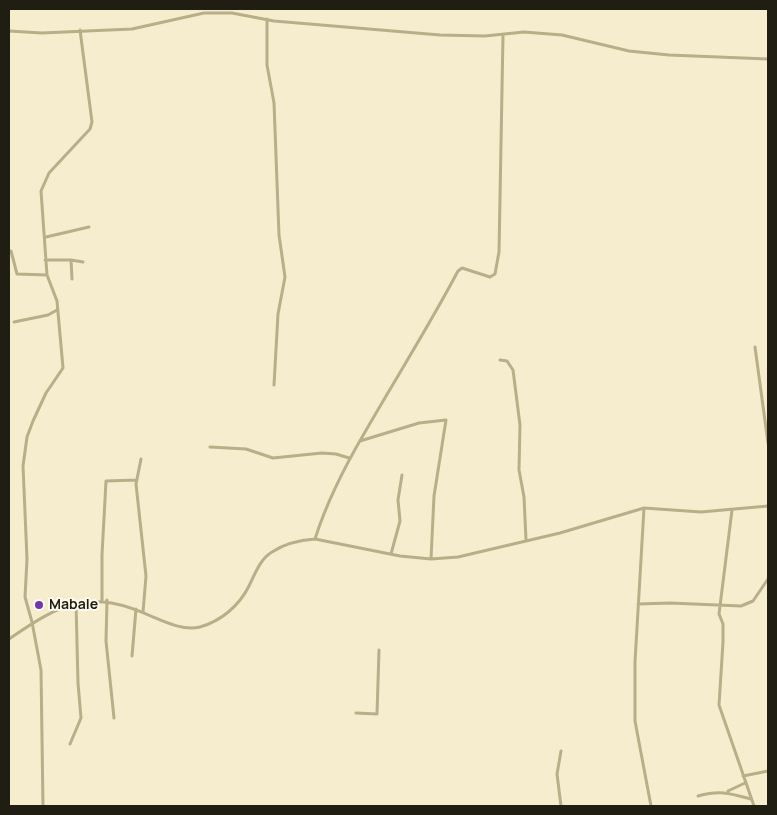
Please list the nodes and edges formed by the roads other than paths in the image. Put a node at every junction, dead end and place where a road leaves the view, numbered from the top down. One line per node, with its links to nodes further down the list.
1 (267, 19): 3 (street); 4 (street); 18 (street)
2 (9, 30): 3 (street)
3 (80, 30): 7 (street)
4 (503, 35): 5 (street); 19 (street)
5 (768, 59)
6 (89, 226): 7 (street)
7 (46, 237): 9 (street)
8 (11, 252): 12 (street)
9 (45, 260): 10 (street); 12 (street)
10 (71, 260): 11 (street); 13 (street)
11 (83, 262)
12 (47, 275): 14 (street)
13 (72, 279)
14 (58, 310): 15 (street); 40 (street)
15 (14, 322)
16 (755, 347): 20 (street)
17 (500, 360): 30 (street)
18 (274, 385)
19 (360, 441): 22 (street); 32 (street)
20 (768, 443)
21 (210, 447): 22 (street)
22 (349, 458): 29 (street)
23 (141, 459): 25 (street)
24 (402, 475): 31 (street)
25 (137, 480): 34 (street); 39 (street)
26 (768, 506): 28 (street)
27 (644, 508): 28 (street); 30 (street); 36 (street)
28 (732, 510): 37 (street)
29 (315, 539): 31 (street); 39 (street)
30 (526, 540): 32 (street)
31 (391, 554): 32 (street)
32 (431, 559)
33 (768, 579): 37 (street)
34 (105, 600): 35 (street); 38 (street); 45 (street)
35 (76, 603): 40 (street); 46 (street)
36 (638, 604): 37 (street); 56 (street)
37 (721, 604): 49 (street)
38 (136, 609): 39 (street); 43 (street)
39 (143, 612)
40 (32, 622): 41 (street); 54 (street)
41 (9, 639)
42 (379, 650): 44 (street)
43 (132, 656)
44 (356, 713)
45 (114, 718)
46 (70, 744)
47 (561, 751): 55 (street)
48 (768, 771): 49 (street)
49 (742, 776): 50 (street)
50 (746, 783): 51 (street); 53 (street)
51 (722, 792): 52 (street); 53 (street)
52 (698, 796)
53 (751, 800): 57 (street)
54 (43, 806)
55 (561, 806)
56 (651, 806)
57 (754, 806)

